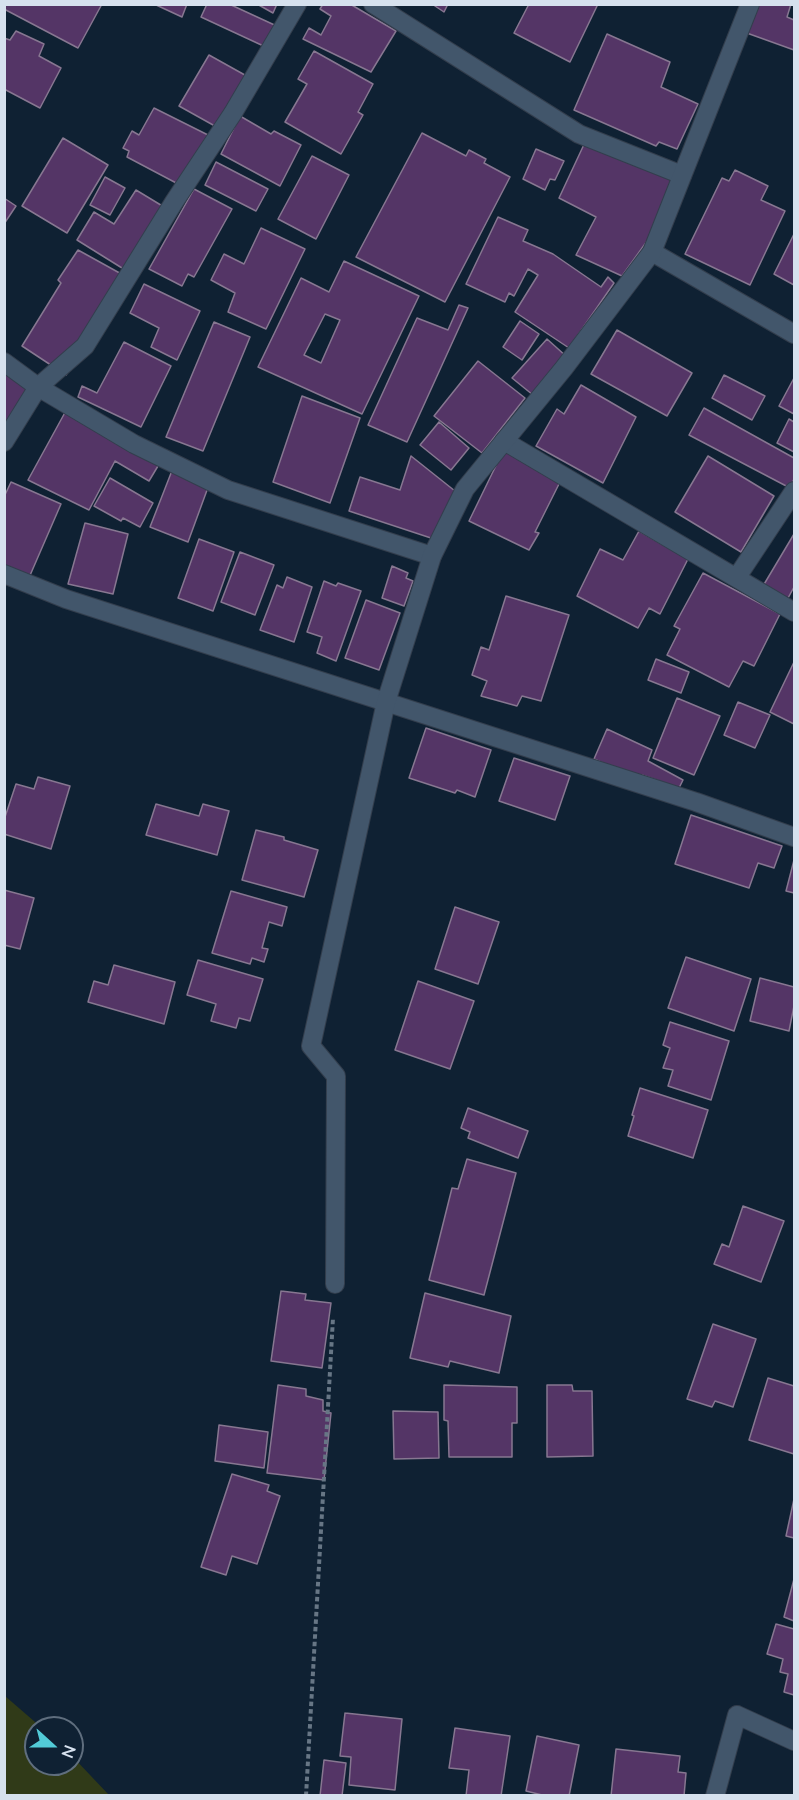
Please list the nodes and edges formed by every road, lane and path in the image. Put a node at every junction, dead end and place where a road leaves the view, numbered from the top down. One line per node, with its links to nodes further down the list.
1 (297, 4): 8 (street)
2 (373, 4): 4 (street)
3 (750, 4): 4 (street)
4 (682, 175): 5 (street)
5 (652, 252): 6 (street); 9 (street)
6 (795, 334)
7 (4, 362): 8 (street)
8 (38, 387): 10 (street); 12 (street)
9 (504, 441): 12 (street); 14 (street)
10 (4, 442)
11 (795, 491): 14 (street)
12 (432, 556): 16 (street)
13 (4, 574): 16 (street)
14 (737, 577): 15 (street)
15 (795, 612)
16 (386, 702): 17 (street); 18 (street)
17 (795, 837)
18 (335, 1284): 20 (path)
19 (795, 1741): 21 (street)
20 (306, 1796)
21 (715, 1796)

